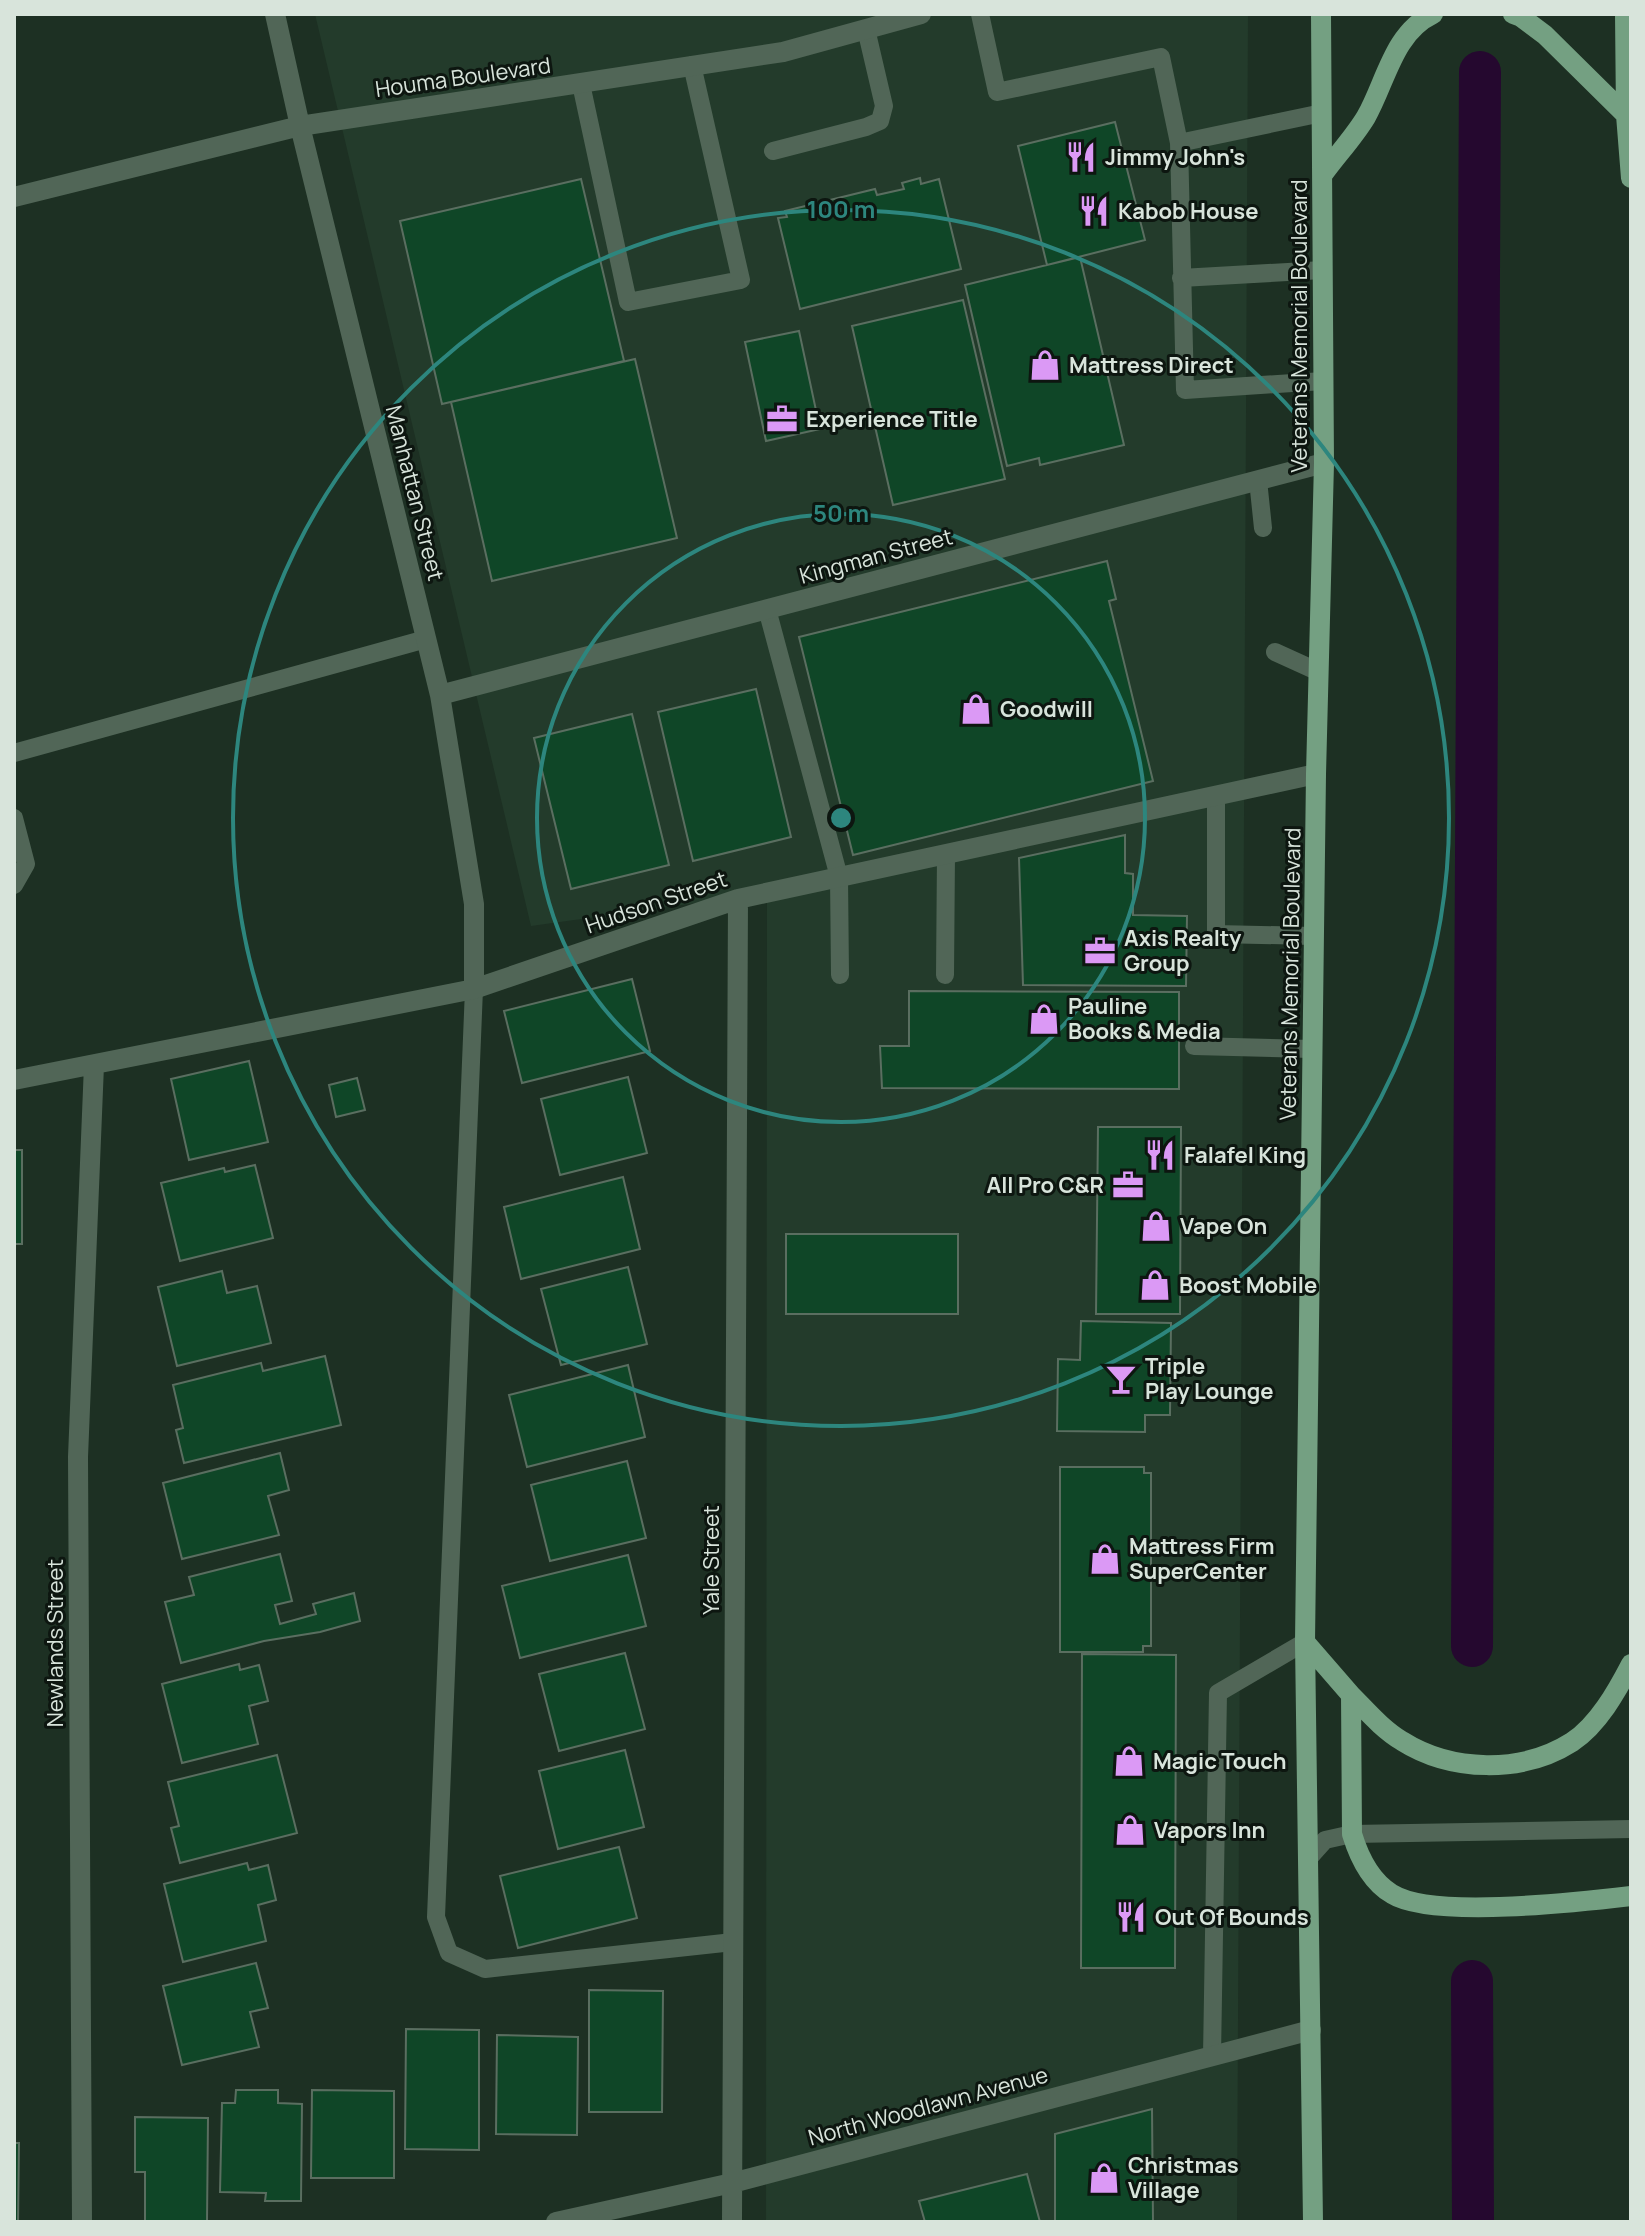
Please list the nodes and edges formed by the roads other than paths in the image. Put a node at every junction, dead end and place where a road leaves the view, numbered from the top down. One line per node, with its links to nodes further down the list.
1 (275, 14): 14 (street, Manhattan Street)
2 (920, 14): 8 (street, Houma Boulevard)
3 (980, 14): 15 (lane)
4 (1321, 14): 12 (main road, Veterans Memorial Boulevard)
5 (1433, 14): 17 (main road)
6 (1513, 14): 13 (main road)
7 (1625, 14): 10 (main road)
8 (866, 29): 9 (street, Houma Boulevard); 16 (lane)
9 (692, 65): 11 (street, Houma Boulevard); 11 (lane)
10 (1629, 72): 13 (main road)
11 (581, 84): 14 (street, Houma Boulevard)
12 (1322, 113): 15 (lane); 17 (main road, Veterans Memorial Boulevard)
13 (1626, 115): 18 (main road)
14 (300, 126): 19 (street, Houma Boulevard); 27 (street, Manhattan Street)
15 (1179, 143): 21 (lane)
16 (773, 151)
17 (1324, 173): 20 (main road, Veterans Memorial Boulevard)
18 (1631, 178)
19 (14, 197)
20 (1323, 270): 21 (lane); 22 (main road, Veterans Memorial Boulevard)
21 (1181, 278): 22 (lane)
22 (1323, 381): 23 (main road, Veterans Memorial Boulevard)
23 (1324, 463): 24 (street, Kingman Street); 29 (main road, Veterans Memorial Boulevard)
24 (1258, 480): 25 (lane); 26 (street, Kingman Street)
25 (1263, 528)
26 (767, 609): 30 (street, Kingman Street); 36 (lane)
27 (426, 639): 30 (street, Manhattan Street); 31 (lane)
28 (1275, 652): 29 (lane)
29 (1319, 672): 32 (main road, Veterans Memorial Boulevard)
30 (440, 695): 42 (street, Manhattan Street)
31 (14, 753)
32 (1316, 774): 33 (street, Hudson Street); 39 (main road, Veterans Memorial Boulevard)
33 (1216, 797): 35 (street, Hudson Street); 39 (lane)
34 (14, 818): 37 (lane)
35 (946, 854): 36 (street, Hudson Street); 41 (lane)
36 (839, 877): 38 (street, Hudson Street); 40 (lane)
37 (14, 885)
38 (738, 899): 42 (street, Hudson Street); 54 (street, Yale Street)
39 (1314, 936): 44 (main road, Veterans Memorial Boulevard)
40 (840, 975)
41 (945, 975)
42 (474, 989): 45 (street, Hudson Street); 54 (lane)
43 (1194, 1046): 44 (lane)
44 (1312, 1049): 47 (main road, Veterans Memorial Boulevard)
45 (94, 1065): 46 (street, Hudson Street); 58 (street, Newlands Street)
46 (14, 1080)
47 (1305, 1642): 49 (main road); 52 (main road, Veterans Memorial Boulevard); 56 (lane)
48 (1631, 1664): 49 (main road)
49 (1351, 1695): 51 (main road)
50 (1631, 1829): 51 (lane)
51 (1352, 1834): 52 (lane); 53 (main road)
52 (1308, 1859): 55 (main road, Veterans Memorial Boulevard)
53 (1631, 1896)
54 (733, 1942): 57 (street, Yale Street)
55 (1311, 2030): 56 (street, North Woodlawn Avenue); 61 (main road, Veterans Memorial Boulevard)
56 (1212, 2056): 57 (street, North Woodlawn Avenue)
57 (732, 2183): 59 (street, North Woodlawn Avenue); 60 (street, Yale Street)
58 (82, 2222)
59 (556, 2222)
60 (732, 2222)
61 (1313, 2222)

